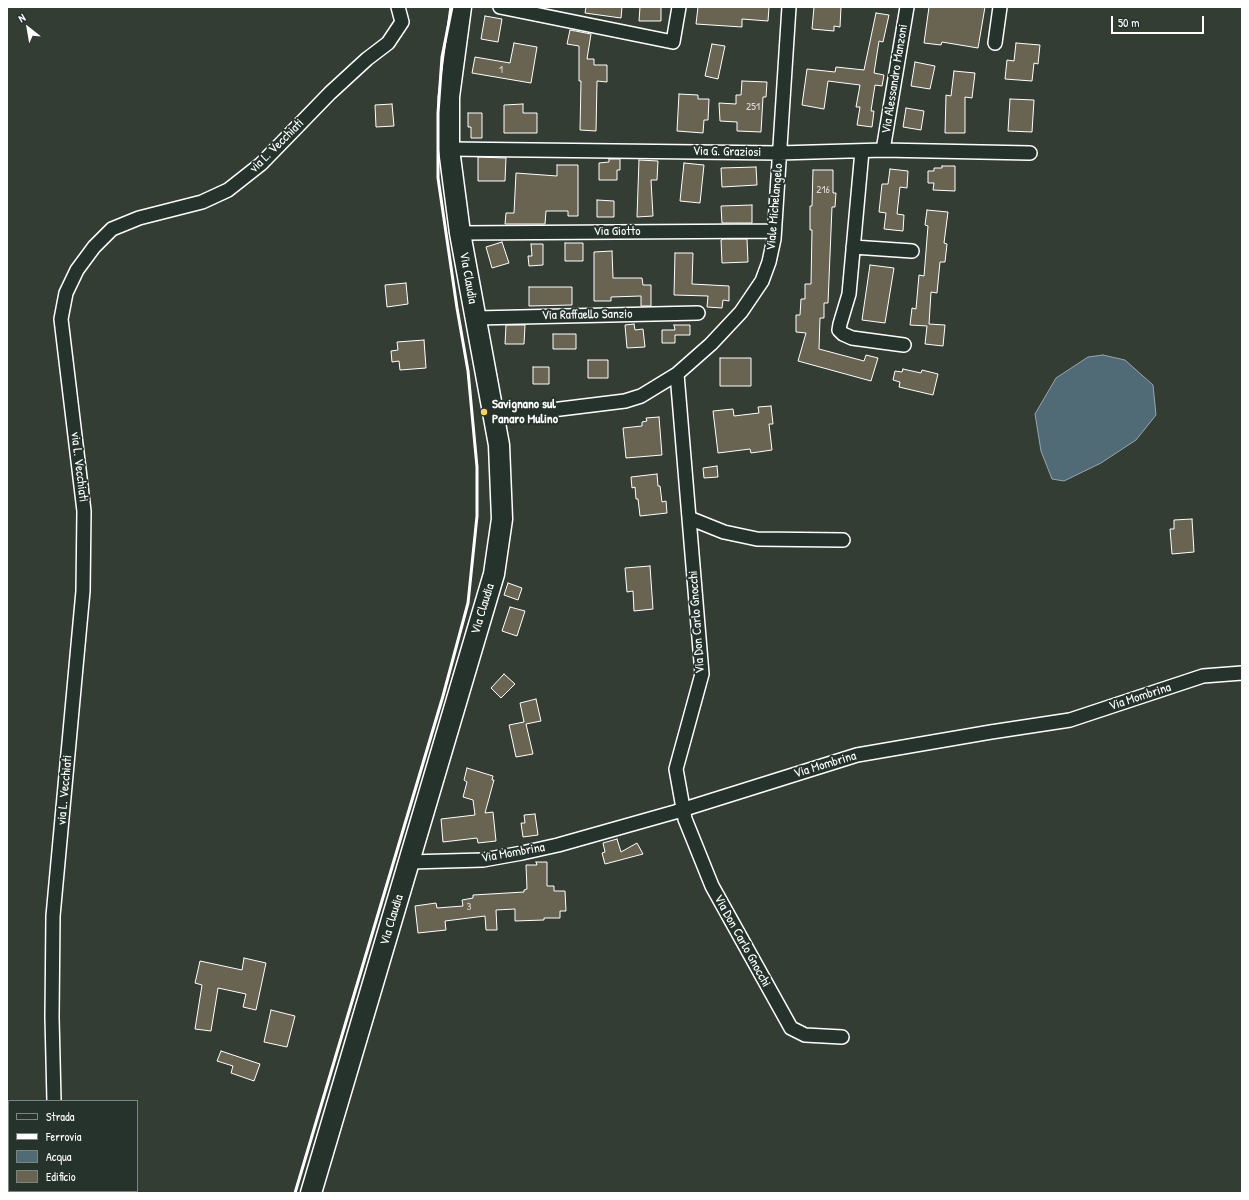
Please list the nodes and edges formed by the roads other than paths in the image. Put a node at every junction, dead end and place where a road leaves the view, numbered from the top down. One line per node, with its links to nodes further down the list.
1 (398, 7): 29 (street, via L. Vecchiati)
2 (461, 7): 9 (main road, Via Claudia)
3 (500, 7): 4 (street)
4 (679, 7)
5 (789, 7): 12 (street, Viale Michelangelo)
6 (907, 7): 10 (street, Via Alessandro Manzoni)
7 (1000, 7): 8 (street)
8 (995, 43)
9 (449, 149): 12 (street, Via G. Graziosi); 15 (main road, Via Claudia)
10 (883, 150): 11 (street, Via G. Graziosi); 13 (street, Via G. Graziosi)
11 (862, 151): 12 (street, Via G. Graziosi); 16 (street)
12 (779, 152): 14 (street, Viale Michelangelo)
13 (1030, 153)
14 (774, 231): 15 (street, Via Giotto); 21 (street, Viale Michelangelo)
15 (460, 233): 19 (main road, Via Claudia)
16 (853, 247): 17 (street); 20 (street)
17 (912, 252)
18 (698, 313): 19 (street, Via Raffaello Sanzio)
19 (476, 318): 22 (main road, Via Claudia)
20 (904, 345)
21 (677, 374): 22 (street, Viale Michelangelo); 23 (street, Via Don Carlo Gnocchi)
22 (495, 417): 27 (main road, Via Claudia)
23 (689, 518): 24 (street); 26 (street, Via Don Carlo Gnocchi)
24 (843, 540)
25 (1242, 673): 26 (street, Via Mombrina)
26 (679, 811): 27 (street, Via Mombrina); 28 (street, Via Don Carlo Gnocchi)
27 (409, 862): 30 (main road, Via Claudia)
28 (842, 1037)
29 (54, 1100)
30 (311, 1193)

